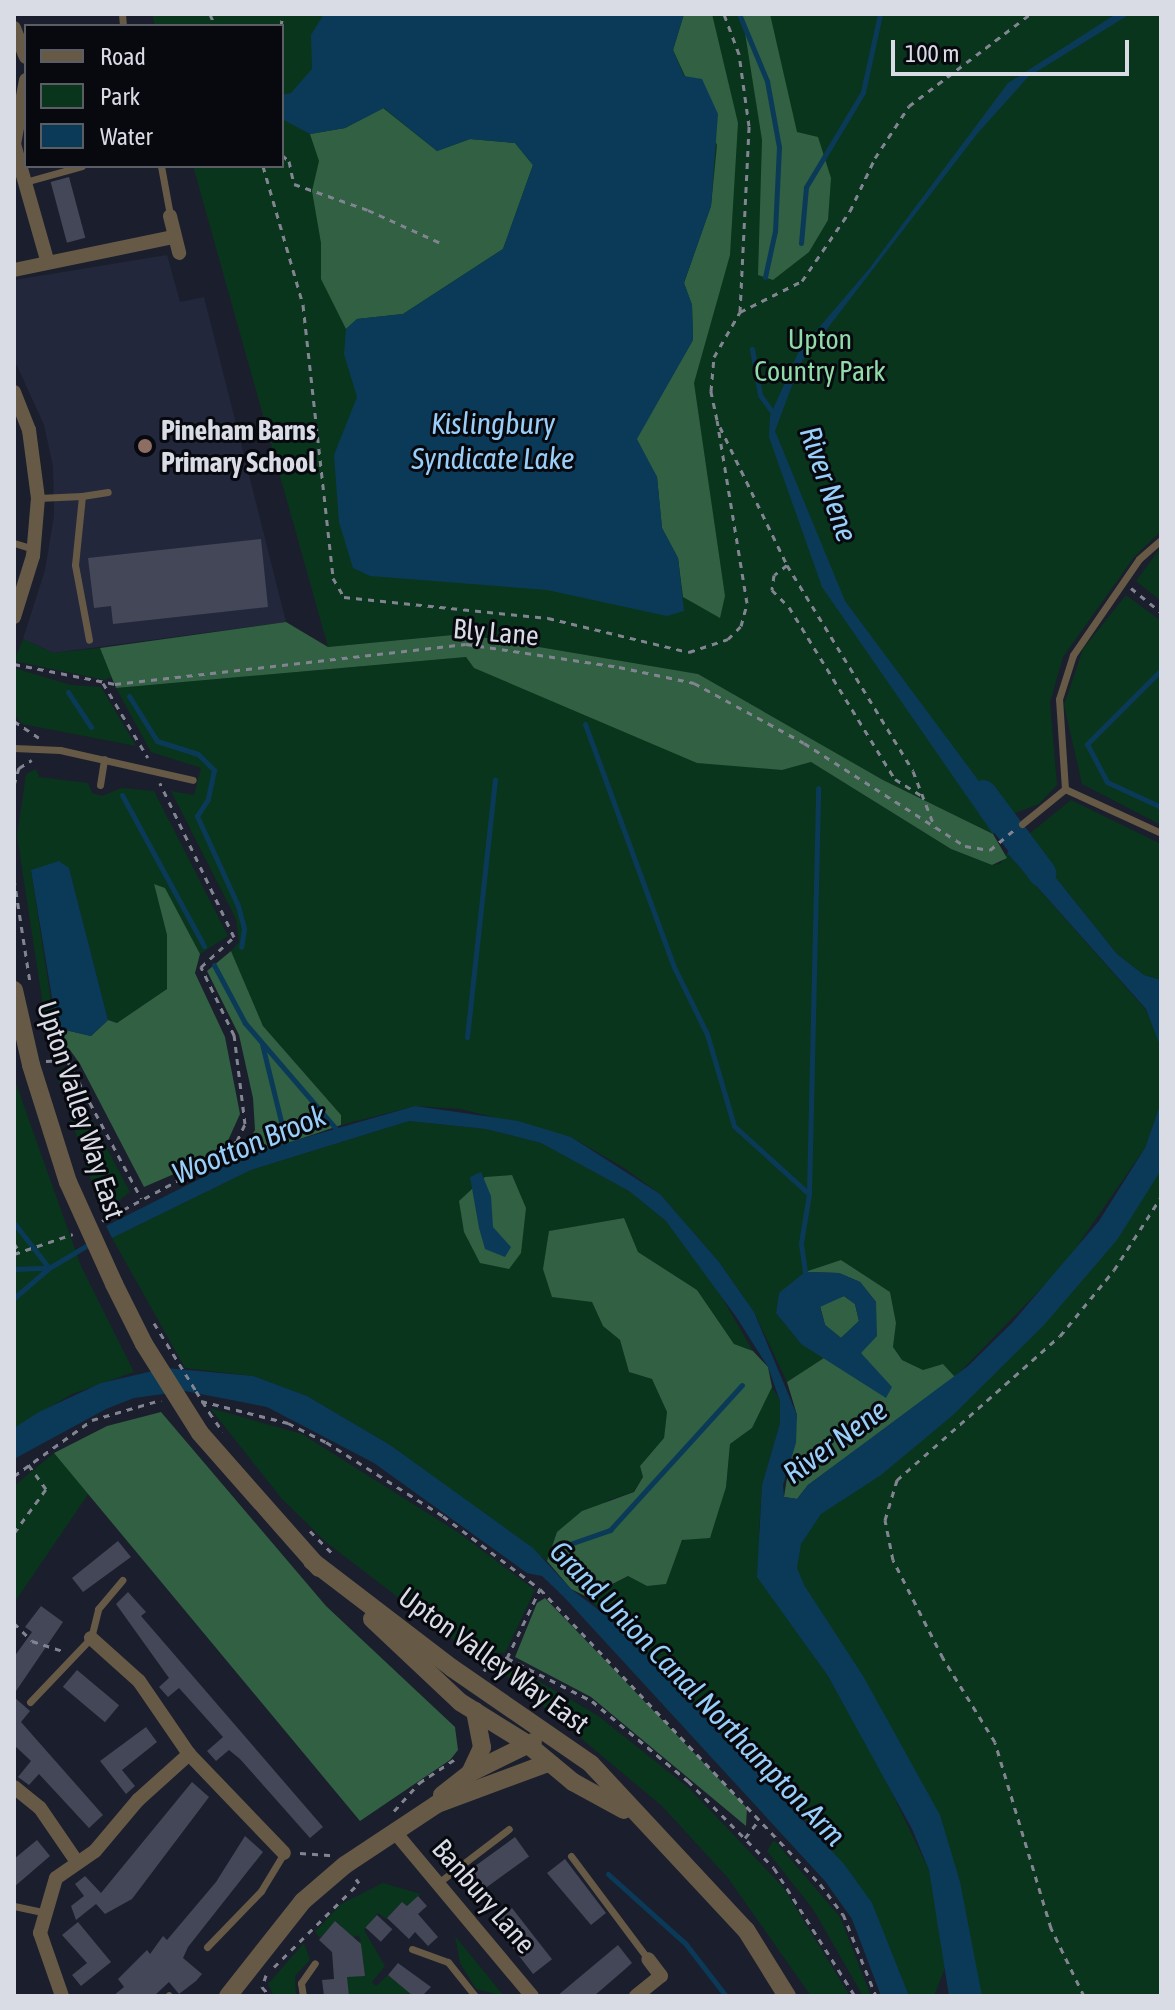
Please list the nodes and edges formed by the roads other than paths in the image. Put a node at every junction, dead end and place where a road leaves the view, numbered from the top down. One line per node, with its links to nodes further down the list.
1 (14, 28): 2 (street)
2 (24, 52)
3 (24, 91): 4 (street)
4 (14, 144): 7 (street)
5 (75, 168): 7 (lane)
6 (161, 168): 8 (lane)
7 (25, 182): 11 (street)
8 (170, 216): 9 (street)
9 (174, 237): 10 (street); 11 (street)
10 (179, 253)
11 (47, 260): 12 (street)
12 (14, 270)
13 (14, 392): 16 (street)
14 (108, 492): 15 (lane)
15 (82, 496): 16 (lane); 21 (lane)
16 (38, 498): 19 (street)
17 (1161, 540): 26 (lane)
18 (14, 543): 19 (lane)
19 (34, 549): 20 (street)
20 (14, 617)
21 (89, 640)
22 (14, 748): 23 (lane)
23 (104, 759): 24 (lane); 25 (lane)
24 (193, 780)
25 (100, 785)
26 (1065, 789): 27 (lane); 28 (lane)
27 (1022, 824)
28 (1161, 833)
29 (23, 990): 30 (street, Upton Valley Way East, bridge)
30 (312, 1561): 34 (street, Upton Valley Way East); 35 (street, Upton Valley Way East)
31 (122, 1580): 32 (lane)
32 (91, 1638): 33 (lane); 37 (street)
33 (30, 1702)
34 (475, 1711): 36 (street, Upton Valley Way East); 39 (street)
35 (556, 1737): 36 (street, Banbury Lane); 42 (street, Upton Valley Way East)
36 (526, 1743): 38 (street, Upton Valley Way East); 39 (street, Banbury Lane)
37 (189, 1754): 45 (street); 47 (street)
38 (548, 1763): 41 (street, Banbury Lane); 42 (street, Upton Valley Way East)
39 (470, 1773): 41 (street, Banbury Lane)
40 (14, 1787): 47 (street)
41 (437, 1804): 44 (street, Banbury Lane)
42 (634, 1815): 61 (street, Upton Valley Way East)
43 (509, 1829): 48 (lane)
44 (394, 1831): 48 (street, Banbury Lane); 55 (street, Banbury Lane)
45 (284, 1853): 51 (lane)
46 (571, 1856): 53 (lane)
47 (77, 1862): 50 (street)
48 (437, 1884): 59 (street, Banbury Lane)
49 (14, 1906): 50 (lane)
50 (43, 1912): 56 (street)
51 (207, 1947)
52 (412, 1949): 58 (lane)
53 (648, 1959): 60 (street)
54 (315, 1963): 57 (lane)
55 (234, 1994)
56 (61, 1996)
57 (303, 1996)
58 (475, 1996)
59 (532, 1996)
60 (636, 1996)
61 (787, 1996)

